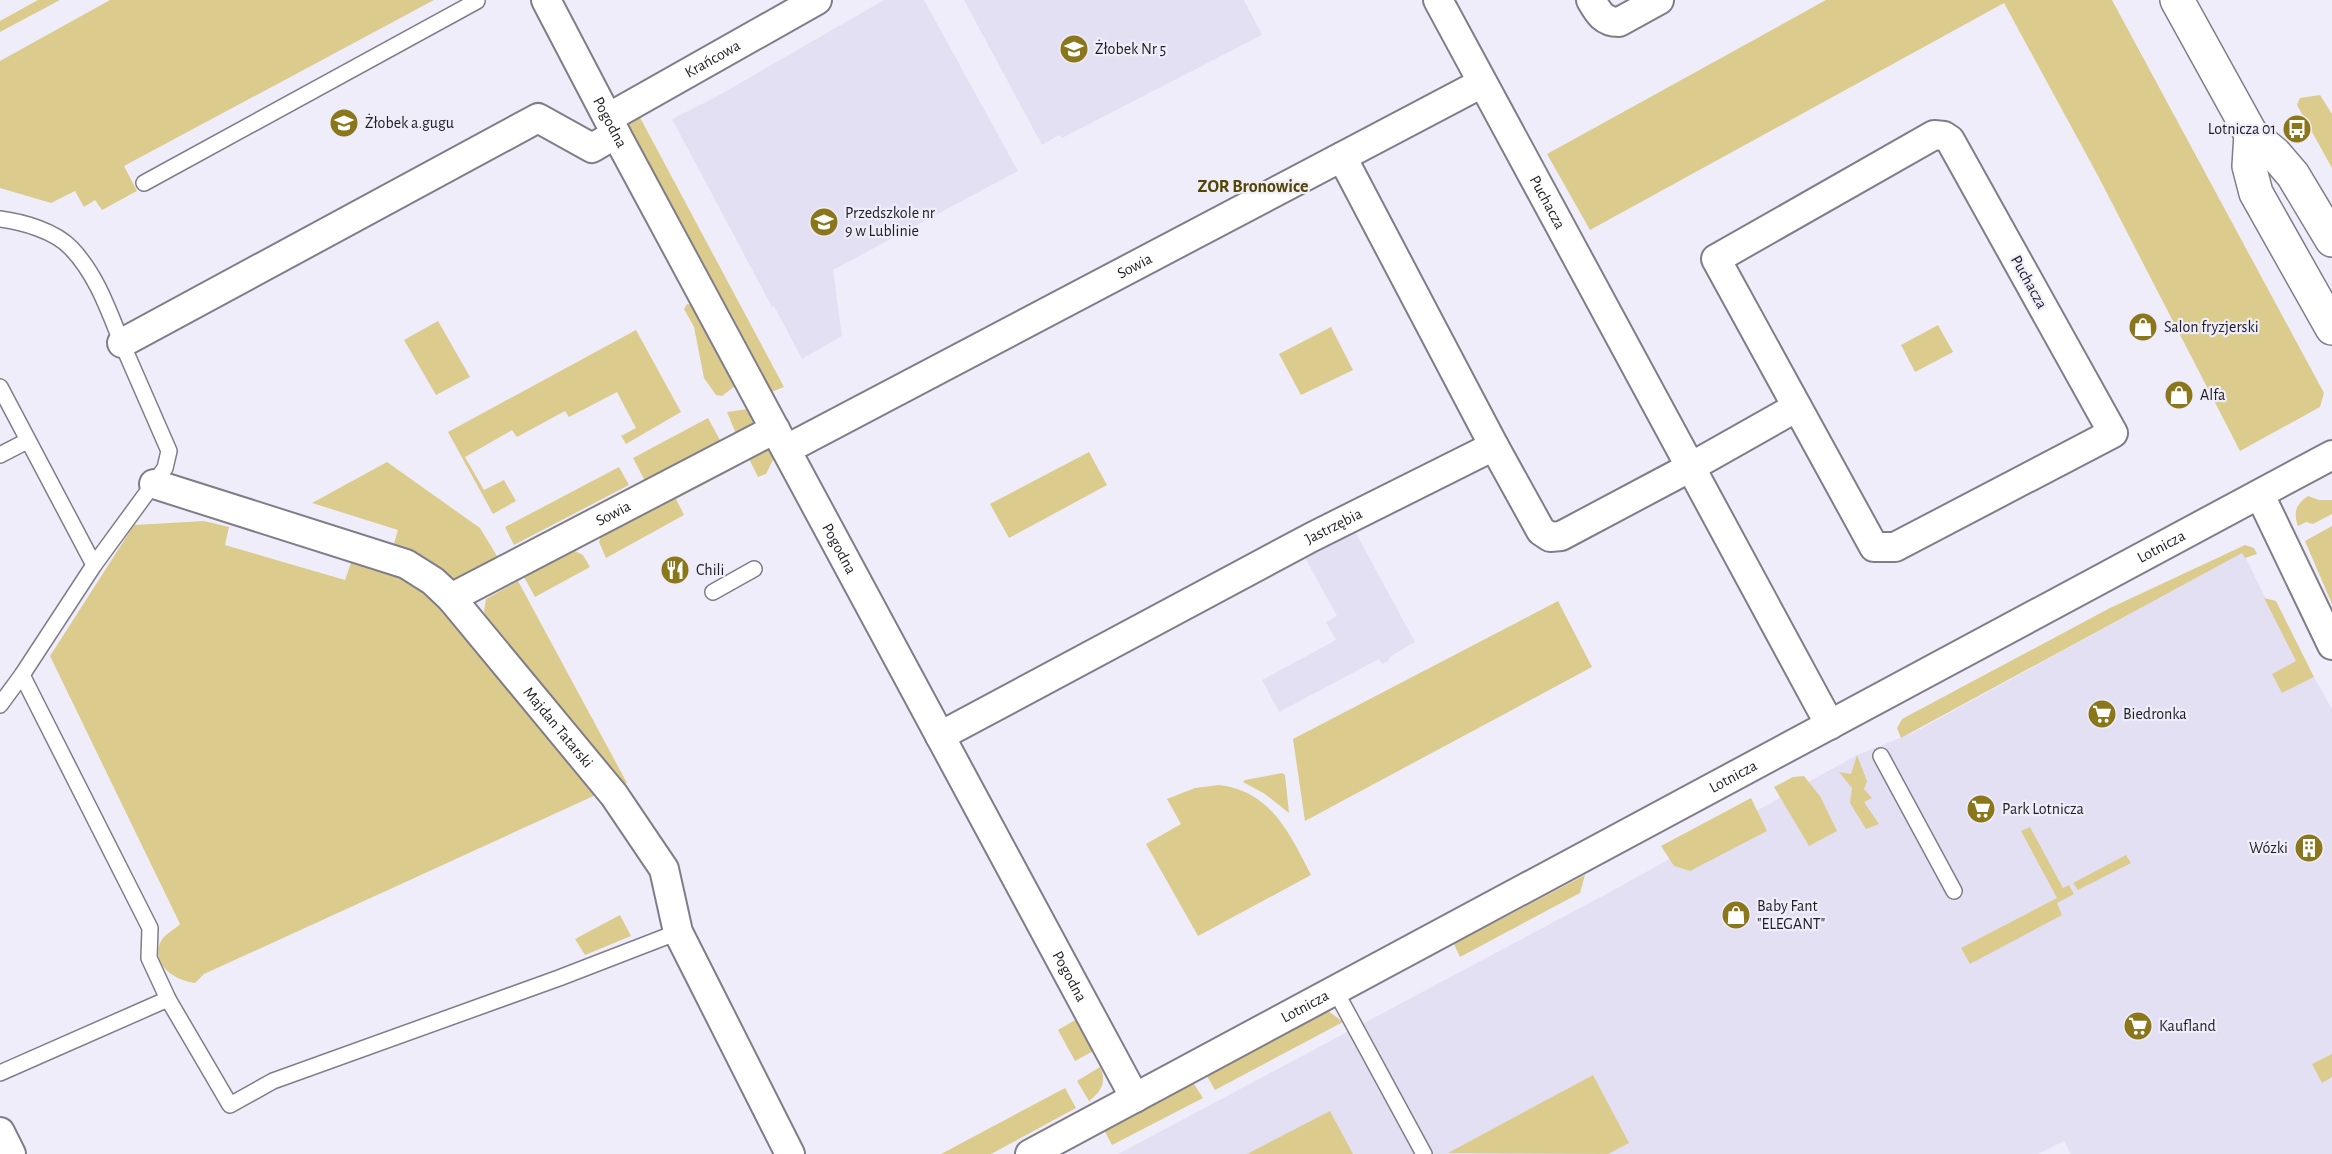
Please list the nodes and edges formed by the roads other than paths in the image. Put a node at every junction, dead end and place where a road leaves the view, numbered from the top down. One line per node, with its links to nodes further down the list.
1 (476, 0): 12 (lane)
2 (546, 0): 9 (street, Pogodna)
3 (817, 0): 9 (street, Krańcowa)
4 (1438, 0): 8 (street, Puchacza)
5 (1591, 0): 6 (street)
6 (1659, 0)
7 (2177, 0): 10 (street)
8 (1482, 83): 11 (street, Sowia); 24 (street, Puchacza)
9 (612, 126): 16 (street, Krańcowa); 19 (street, Pogodna)
10 (2251, 134): 14 (street); 15 (street)
11 (1344, 161): 19 (street, Sowia); 21 (street)
12 (144, 183)
13 (0, 219): 16 (lane)
14 (2332, 240)
15 (2332, 328)
16 (122, 343): 25 (lane)
17 (0, 387): 20 (lane)
18 (1797, 408): 18 (street, Puchacza); 24 (street)
19 (781, 439): 30 (street, Sowia); 35 (street, Pogodna)
20 (27, 441): 22 (lane); 27 (lane)
21 (1494, 446): 24 (street); 35 (street, Jastrzębia)
22 (0, 455)
23 (2332, 455): 26 (street, Lotnicza)
24 (1689, 468): 34 (street, Puchacza)
25 (153, 484): 27 (lane); 30 (street, Majdan Tatarski)
26 (2260, 495): 31 (street); 34 (street, Lotnicza)
27 (94, 565): 32 (lane)
28 (754, 569): 29 (lane)
29 (713, 592)
30 (451, 598): 38 (street, Majdan Tatarski)
31 (2332, 645)
32 (22, 675): 33 (lane); 40 (lane)
33 (0, 705)
34 (1830, 725): 39 (street, Lotnicza)
35 (940, 736): 42 (street, Pogodna)
36 (1881, 756): 37 (lane)
37 (1954, 891)
38 (678, 932): 40 (lane); 45 (street, Majdan Tatarski)
39 (1335, 990): 42 (street, Lotnicza); 47 (lane)
40 (168, 999): 41 (lane)
41 (0, 1073)
42 (1135, 1098): 46 (street, Lotnicza)
43 (0, 1132): 44 (street)
44 (11, 1154)
45 (790, 1154)
46 (1030, 1154)
47 (1424, 1154)

